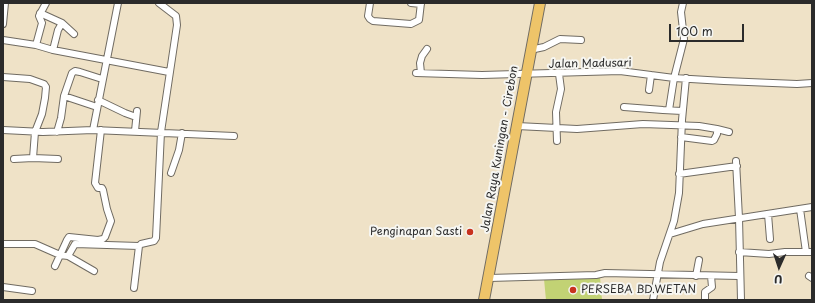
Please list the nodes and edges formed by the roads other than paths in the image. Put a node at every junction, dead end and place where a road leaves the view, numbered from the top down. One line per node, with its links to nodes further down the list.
1 (5, 3): 14 (street)
2 (36, 3): 10 (street)
3 (111, 3): 11 (street)
4 (159, 3): 23 (street)
5 (370, 3): 7 (street)
6 (411, 3): 7 (street)
7 (421, 3)
8 (540, 3): 21 (highway, Jalan Raya Kuningan - Cirebon)
9 (683, 3): 29 (street)
10 (45, 4): 12 (street)
11 (117, 5): 22 (street)
12 (40, 12): 13 (street); 18 (street)
13 (62, 23): 15 (street); 20 (street)
14 (3, 24)
15 (74, 34)
16 (3, 40): 18 (street)
17 (581, 40): 21 (street)
18 (36, 45): 20 (street)
19 (427, 48): 24 (street, Jalan Madusari)
20 (53, 50): 22 (street)
21 (530, 50): 24 (highway, Jalan Raya Kuningan - Cirebon)
22 (106, 60): 23 (street); 28 (street)
23 (169, 72): 49 (street)
24 (526, 74): 25 (street, Jalan Madusari); 39 (highway, Jalan Raya Kuningan - Cirebon)
25 (559, 74): 26 (street, Jalan Madusari); 41 (street)
26 (651, 75): 29 (street, Jalan Madusari); 32 (street)
27 (3, 77): 47 (street)
28 (102, 78): 33 (street); 34 (street)
29 (674, 78): 30 (street, Jalan Madusari); 37 (street)
30 (686, 78): 31 (street, Jalan Madusari); 38 (street)
31 (812, 83)
32 (649, 90)
33 (64, 96): 36 (street); 48 (street)
34 (98, 100): 36 (street); 46 (street)
35 (624, 106): 37 (street)
36 (97, 107): 44 (street)
37 (669, 110): 38 (street)
38 (682, 111): 40 (street)
39 (517, 126): 41 (street); 79 (highway, Jalan Raya Kuningan - Cirebon)
40 (681, 126): 41 (street); 42 (street); 53 (street)
41 (557, 127): 54 (street)
42 (717, 129): 50 (street); 53 (street)
43 (3, 130): 47 (street)
44 (93, 130): 45 (street); 48 (street)
45 (101, 130): 46 (street); 70 (street)
46 (135, 131): 49 (street)
47 (35, 132): 48 (street); 55 (street)
48 (57, 132)
49 (161, 132): 51 (street); 67 (street)
50 (728, 132)
51 (182, 133): 52 (street); 58 (street)
52 (234, 136)
53 (681, 137): 59 (street)
54 (557, 141)
55 (33, 158): 56 (street); 57 (street)
56 (14, 159)
57 (58, 159)
58 (171, 173)
59 (679, 174): 63 (street); 64 (street)
60 (812, 207): 61 (street)
61 (800, 209): 62 (street); 69 (street)
62 (768, 214): 63 (street); 65 (street)
63 (739, 218): 64 (street); 68 (street)
64 (670, 234): 75 (street)
65 (770, 239)
66 (3, 244): 70 (street)
67 (139, 246): 71 (street); 81 (street)
68 (739, 252): 69 (street); 78 (street)
69 (809, 252)
70 (60, 255): 71 (street); 73 (street)
71 (68, 256): 74 (street)
72 (699, 260): 76 (street)
73 (55, 266)
74 (94, 271)
75 (658, 274): 76 (street); 79 (street); 84 (street)
76 (696, 276): 77 (street)
77 (710, 276): 78 (street); 85 (street)
78 (739, 276): 86 (street)
79 (488, 278): 83 (highway, Jalan Raya Kuningan - Cirebon)
80 (3, 287): 82 (street)
81 (134, 288)
82 (32, 291)
83 (484, 300)
84 (653, 300)
85 (705, 300)
86 (741, 300)

